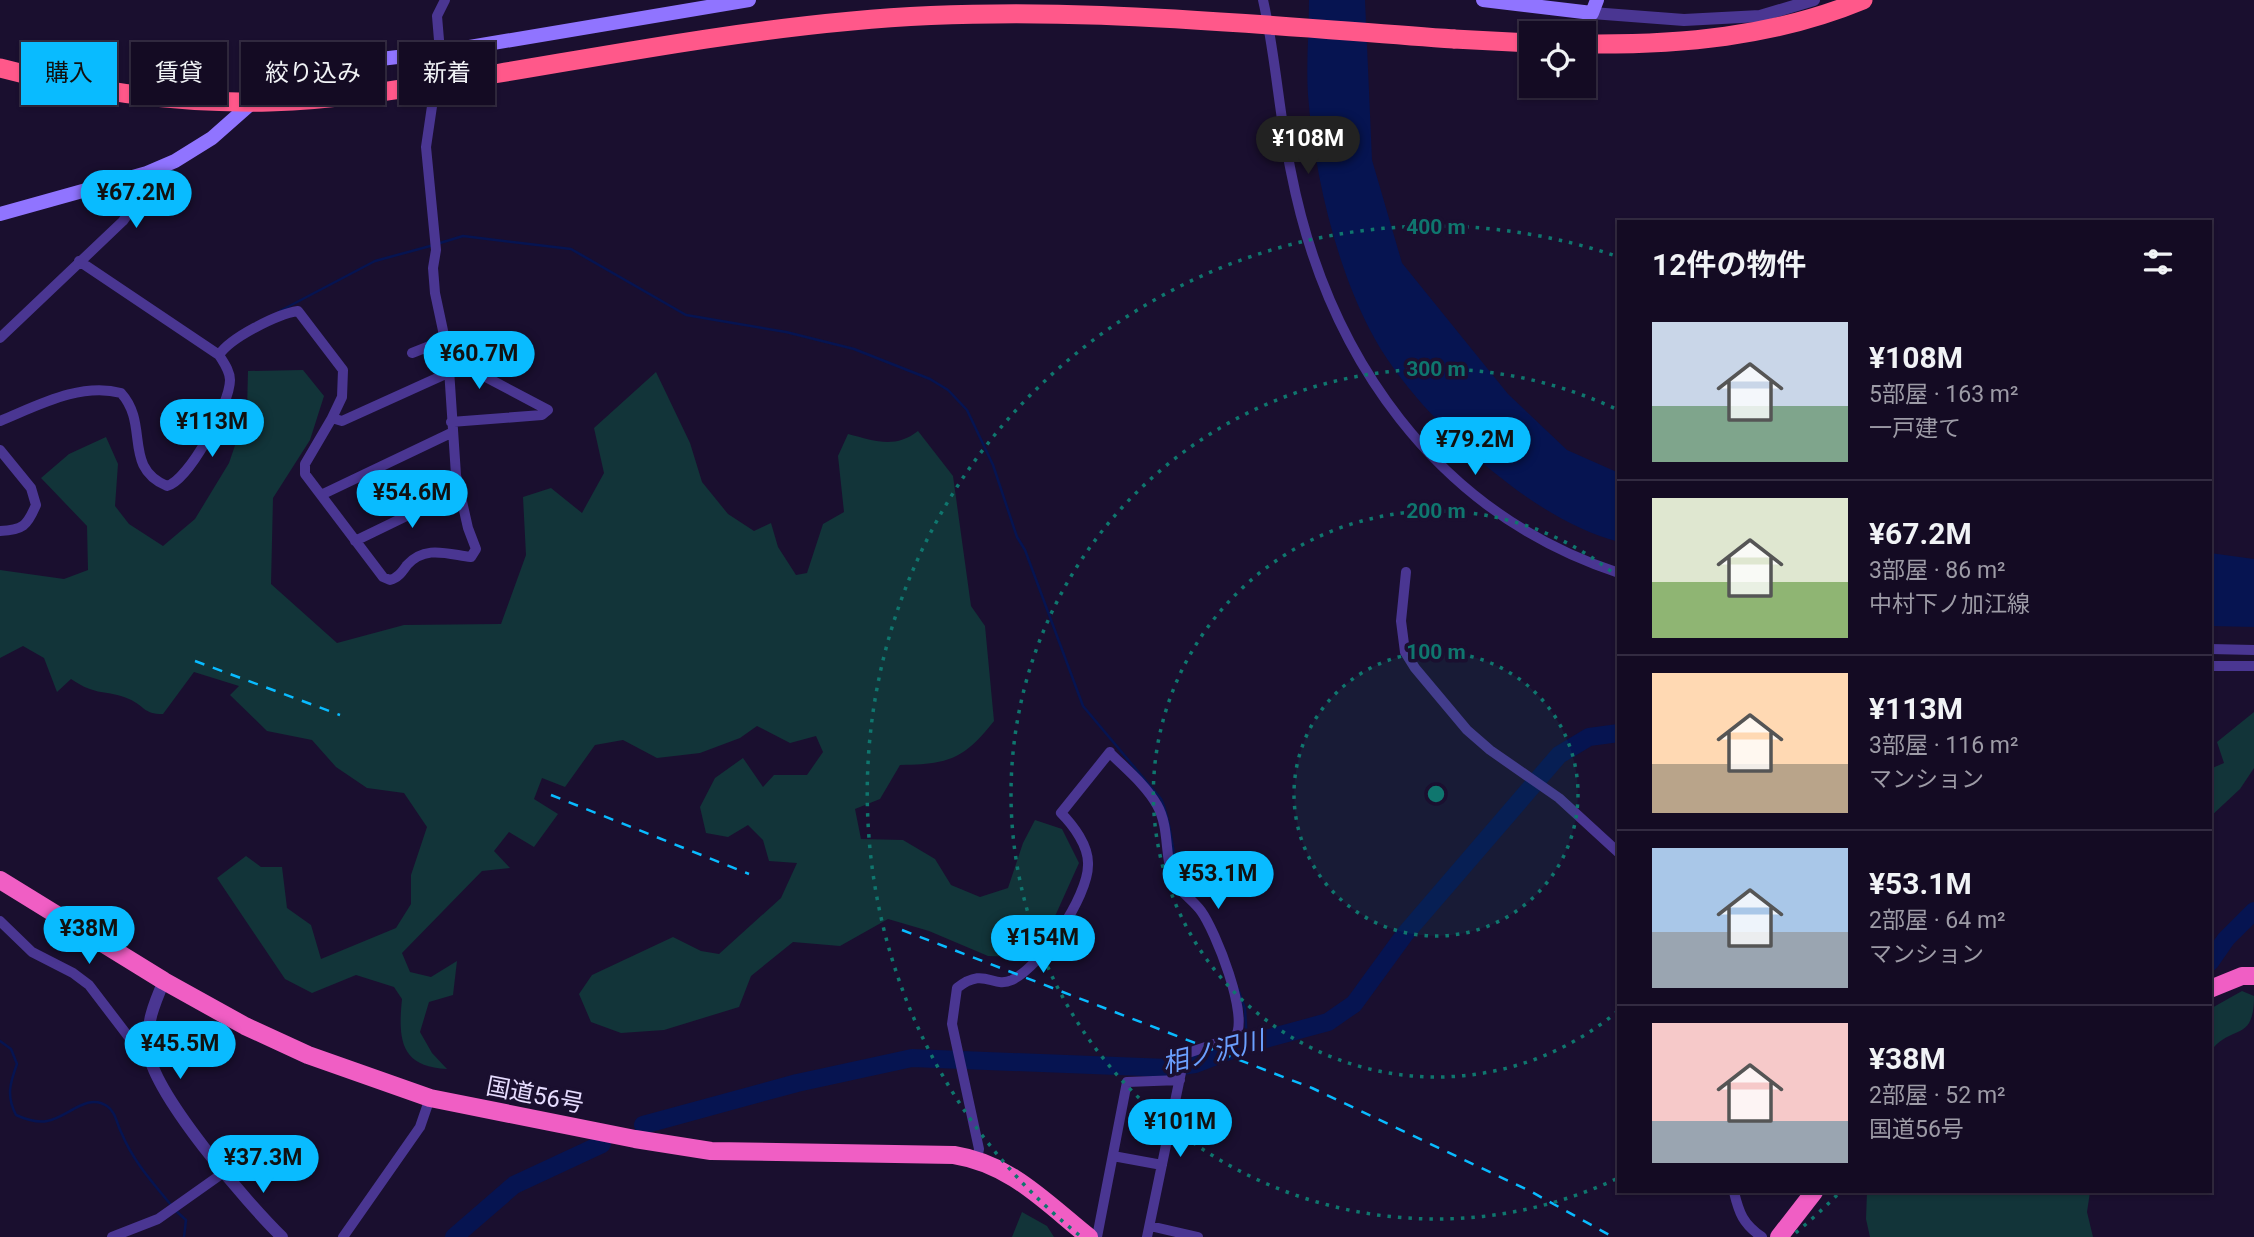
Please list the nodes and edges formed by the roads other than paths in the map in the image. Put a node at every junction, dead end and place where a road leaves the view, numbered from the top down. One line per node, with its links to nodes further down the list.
1 (445, 0): 8 (street)
2 (749, 0): 9 (main road)
3 (1263, 0): 32 (street)
4 (1483, 0): 7 (main road)
5 (1814, 0): 7 (street)
6 (1863, 0): 11 (highway)
7 (1594, 6)
8 (439, 42)
9 (495, 43)
10 (1519, 43): 13 (highway, bridge)
11 (1596, 44)
12 (399, 57): 15 (main road)
13 (0, 68)
14 (432, 105): 19 (street)
15 (147, 173): 16 (main road); 17 (street)
16 (0, 214)
17 (79, 261): 18 (street); 21 (street)
18 (1, 336)
19 (445, 340): 20 (street); 22 (street); 25 (street)
20 (412, 353)
21 (219, 355): 23 (street); 24 (street)
22 (448, 373): 23 (street); 25 (street)
23 (332, 418): 28 (street)
24 (0, 421)
25 (451, 427): 27 (street); 28 (street)
26 (0, 450): 29 (street)
27 (458, 491): 30 (street); 30 (street)
28 (321, 495): 30 (street)
29 (0, 531)
30 (355, 541)
31 (1406, 572): 37 (street)
32 (1617, 572)
33 (2212, 649): 34 (street)
34 (2254, 650)
35 (2212, 666): 36 (street)
36 (2254, 666)
37 (1617, 851)
38 (0, 880): 41 (highway, 国道56号)
39 (0, 921): 43 (street)
40 (2254, 976): 42 (highway)
41 (164, 981): 43 (street); 45 (highway, 国道56号)
42 (2212, 988)
43 (148, 1051): 49 (street)
44 (1180, 1077): 46 (street); 47 (street); 48 (street)
45 (430, 1098): 47 (highway, 国道56号); 55 (street)
46 (1113, 1156): 48 (street); 57 (street)
47 (977, 1158): 56 (highway, 国道56号)
48 (1162, 1165): 52 (street)
49 (223, 1173): 53 (street); 54 (street)
50 (1734, 1193): 59 (street)
51 (1813, 1193): 60 (highway)
52 (1149, 1232): 58 (street)
53 (112, 1237)
54 (282, 1237)
55 (343, 1237)
56 (1089, 1237)
57 (1097, 1237)
58 (1198, 1237)
59 (1762, 1237)
60 (1779, 1237)

